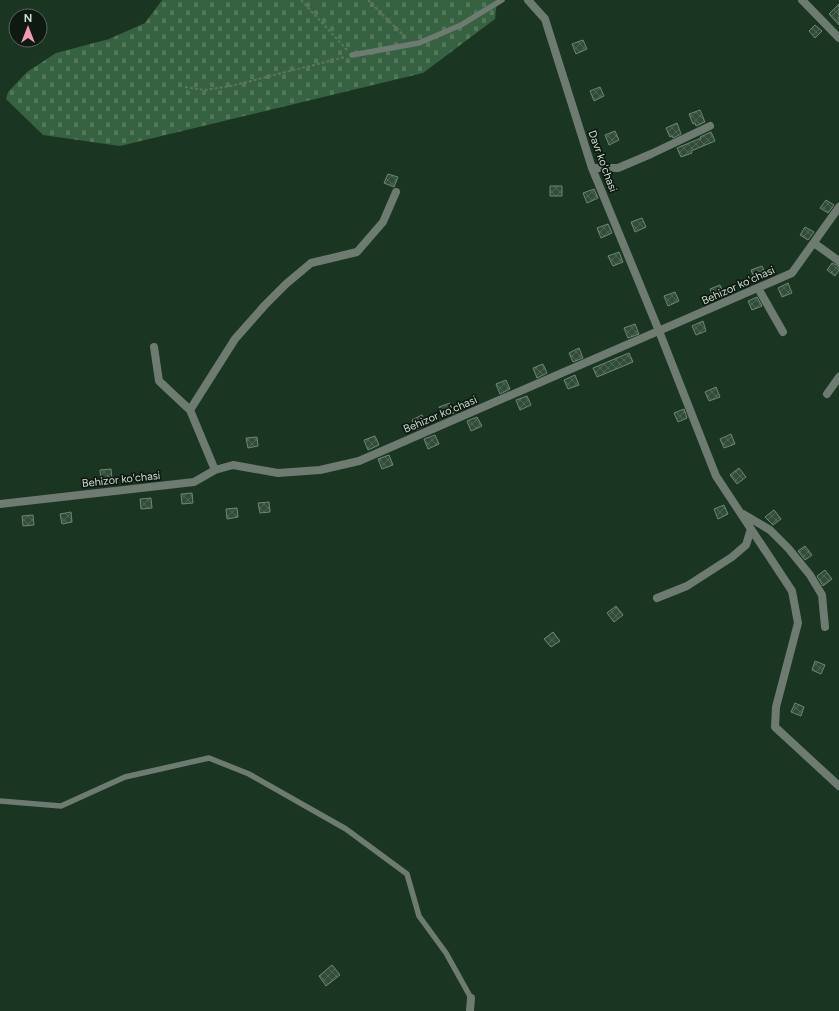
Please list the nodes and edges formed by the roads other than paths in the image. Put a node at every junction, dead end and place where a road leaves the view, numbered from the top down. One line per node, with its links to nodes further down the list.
1 (502, 0): 5 (lane)
2 (528, 0): 7 (street, Davr ko'chasi)
3 (802, 0): 4 (street)
4 (839, 38)
5 (352, 55)
6 (710, 126): 7 (street)
7 (592, 168): 13 (street, Davr ko'chasi)
8 (396, 192): 18 (street)
9 (839, 207): 10 (street, Behizor ko'chasi)
10 (814, 242): 11 (street); 12 (street, Behizor ko'chasi)
11 (839, 261)
12 (758, 288): 13 (street, Behizor ko'chasi); 14 (street)
13 (659, 331): 19 (street, Behizor ko'chasi); 21 (street, Davr ko'chasi)
14 (783, 332)
15 (154, 347): 18 (street)
16 (839, 377): 17 (street)
17 (827, 394)
18 (190, 410): 19 (street)
19 (215, 470): 20 (street, Behizor ko'chasi)
20 (0, 504)
21 (740, 513): 22 (street, Davr ko'chasi); 24 (street)
22 (751, 529): 23 (street); 25 (street, Davr ko'chasi)
23 (657, 598)
24 (825, 628)
25 (839, 784)
26 (0, 801): 27 (lane)
27 (471, 998): 28 (street)
28 (470, 1011)

